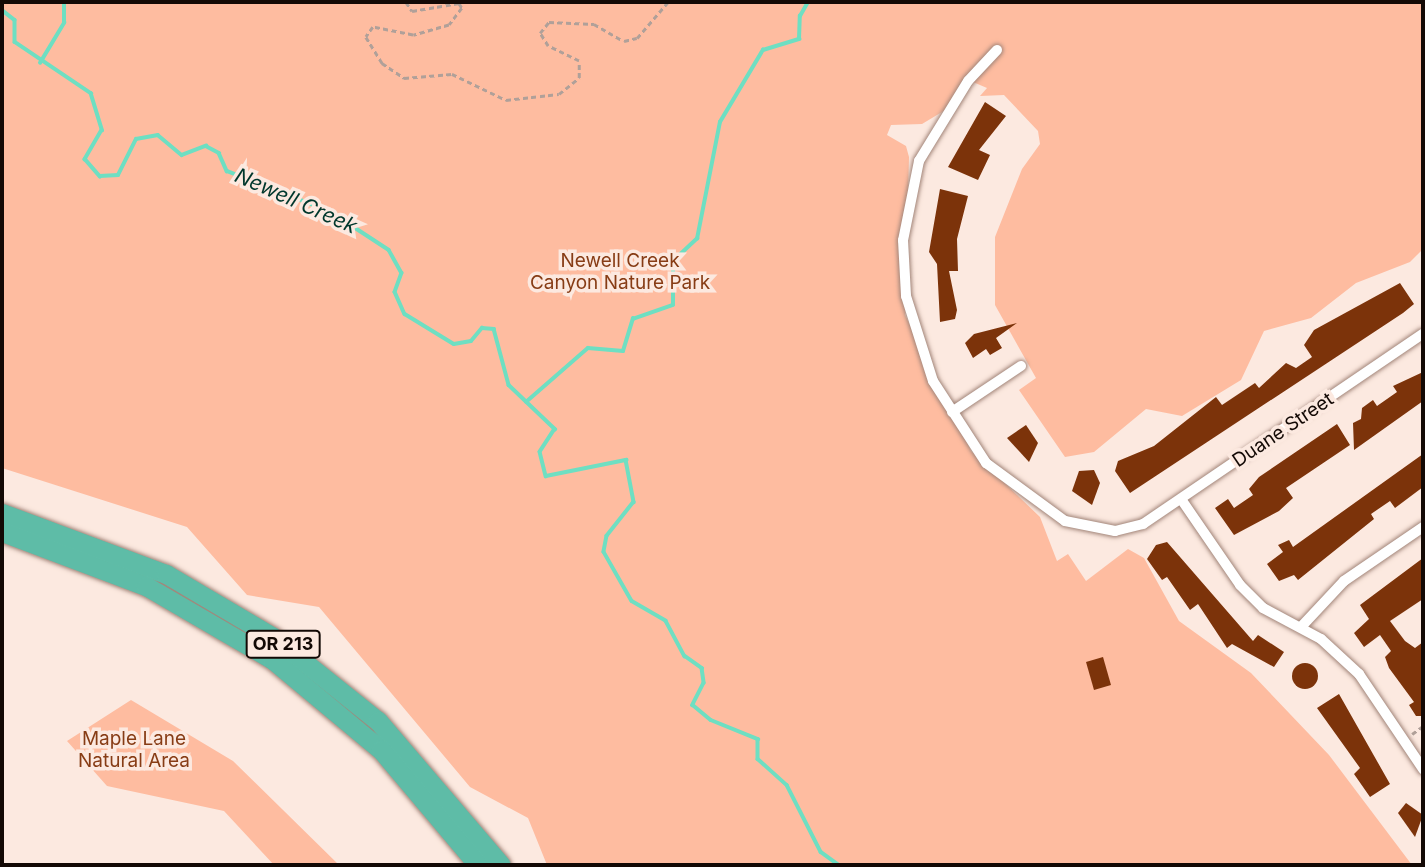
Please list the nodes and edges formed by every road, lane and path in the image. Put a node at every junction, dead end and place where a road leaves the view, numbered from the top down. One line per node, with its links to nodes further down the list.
1 (406, 2): 2 (path)
2 (668, 2)
3 (997, 50): 6 (street)
4 (1423, 334): 7 (street, Duane Street)
5 (1021, 366): 6 (street)
6 (953, 412): 7 (street, Duane Street)
7 (1181, 499): 11 (street)
8 (2, 513): 14 (highway, OR 213)
9 (1423, 527): 11 (street)
10 (2, 532): 13 (highway, OR 213)
11 (1301, 627): 12 (street)
12 (1423, 769)
13 (478, 865)
14 (501, 865)

